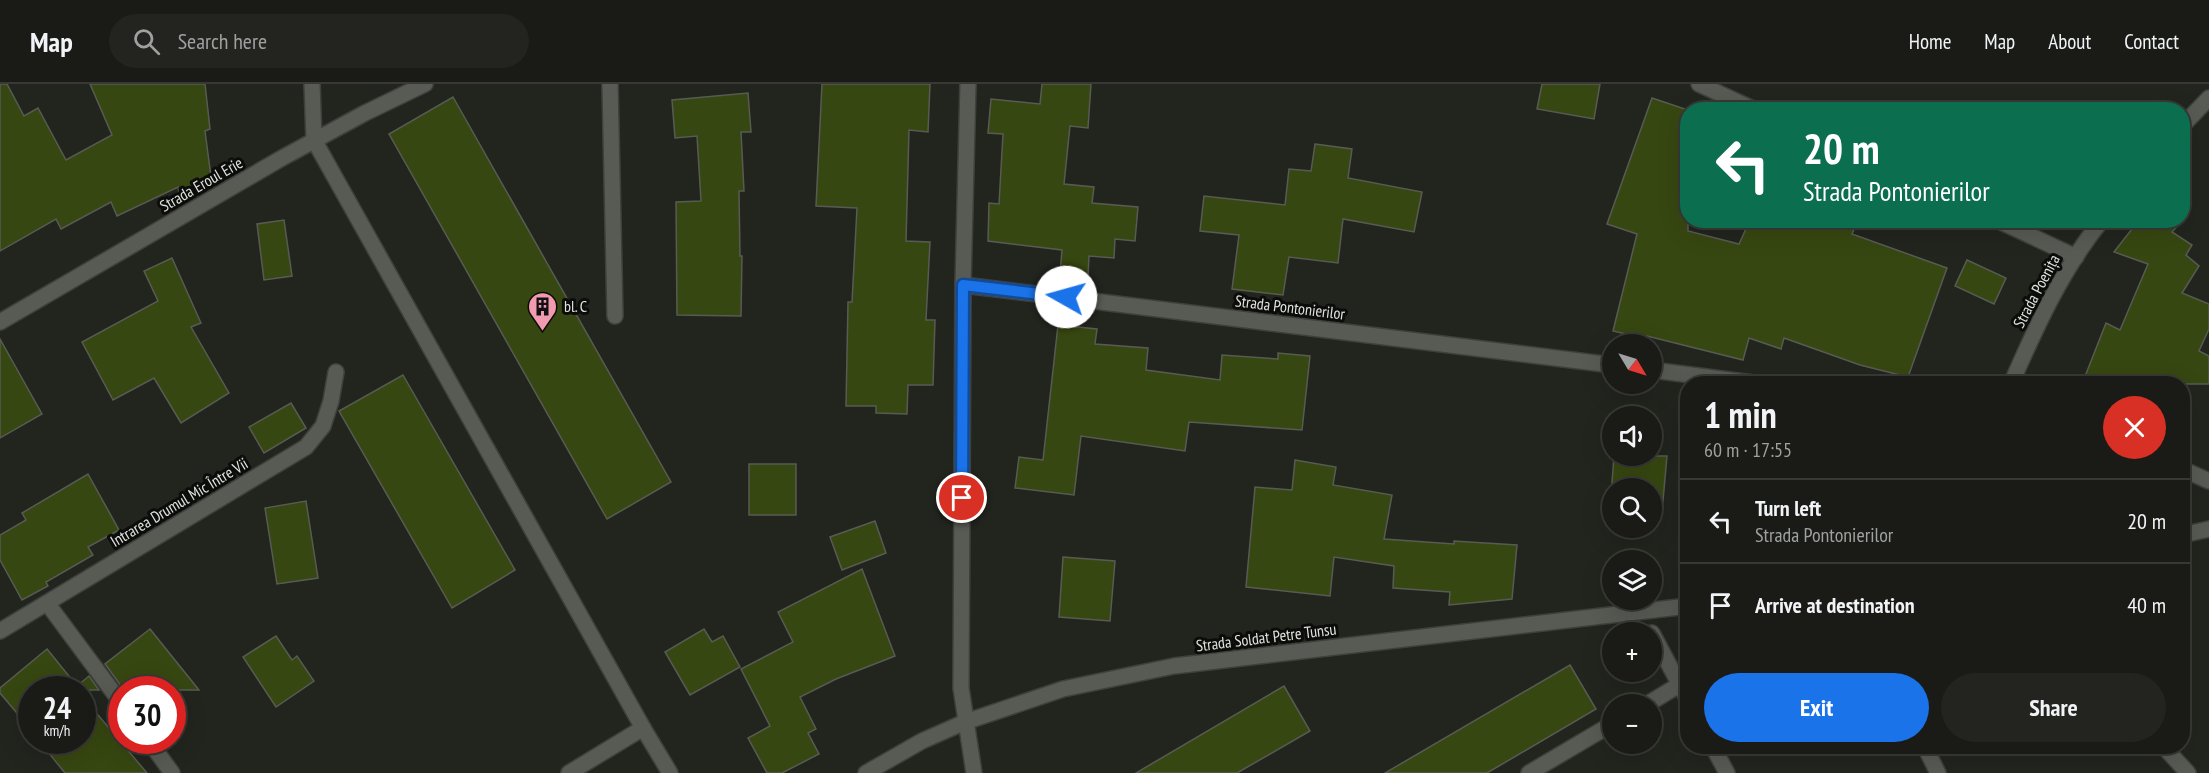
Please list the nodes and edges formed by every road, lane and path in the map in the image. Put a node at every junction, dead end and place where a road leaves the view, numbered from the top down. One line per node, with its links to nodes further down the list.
1 (312, 84): 9 (street)
2 (425, 84): 9 (street, Strada Eroul Erie)
3 (610, 84): 14 (street)
4 (968, 84): 13 (street)
5 (1699, 84): 7 (street)
6 (2209, 98): 8 (street)
7 (1738, 102)
8 (2190, 118)
9 (314, 140): 15 (street, Strada Eroul Erie); 35 (street)
10 (2014, 228): 12 (street)
11 (2096, 228): 12 (street, Strada Poenița)
12 (2076, 257): 20 (street, Strada Poenița)
13 (963, 285): 16 (street, Strada Pontonierilor); 34 (street)
14 (615, 316)
15 (0, 322)
16 (1602, 365)
17 (1662, 371): 19 (street)
18 (336, 372): 25 (street, Intrarea Drumul Mic Între Vii)
19 (1699, 376)
20 (2015, 376)
21 (2190, 473): 22 (street)
22 (2209, 481)
23 (2209, 529): 24 (street)
24 (2190, 533)
25 (47, 603): 29 (street, Intrarea Drumul Mic Între Vii); 31 (street)
26 (1680, 607): 27 (street, Strada Soldat Petre Tunsu)
27 (1639, 611): 28 (street); 34 (street, Strada Soldat Petre Tunsu)
28 (1645, 622)
29 (0, 631)
30 (1662, 653): 32 (street)
31 (108, 685)
32 (1679, 685): 33 (street)
33 (1662, 695)
34 (965, 722): 44 (street, Strada Soldat Petre Tunsu); 45 (street)
35 (643, 728): 42 (street); 43 (street)
36 (1602, 730): 46 (street)
37 (158, 754): 41 (street)
38 (1717, 754): 47 (street)
39 (1928, 754): 48 (street)
40 (2170, 754): 49 (street)
41 (172, 773)
42 (569, 773)
43 (670, 773)
44 (866, 773)
45 (974, 773)
46 (1529, 773)
47 (1727, 773)
48 (1938, 773)
49 (2188, 773)

